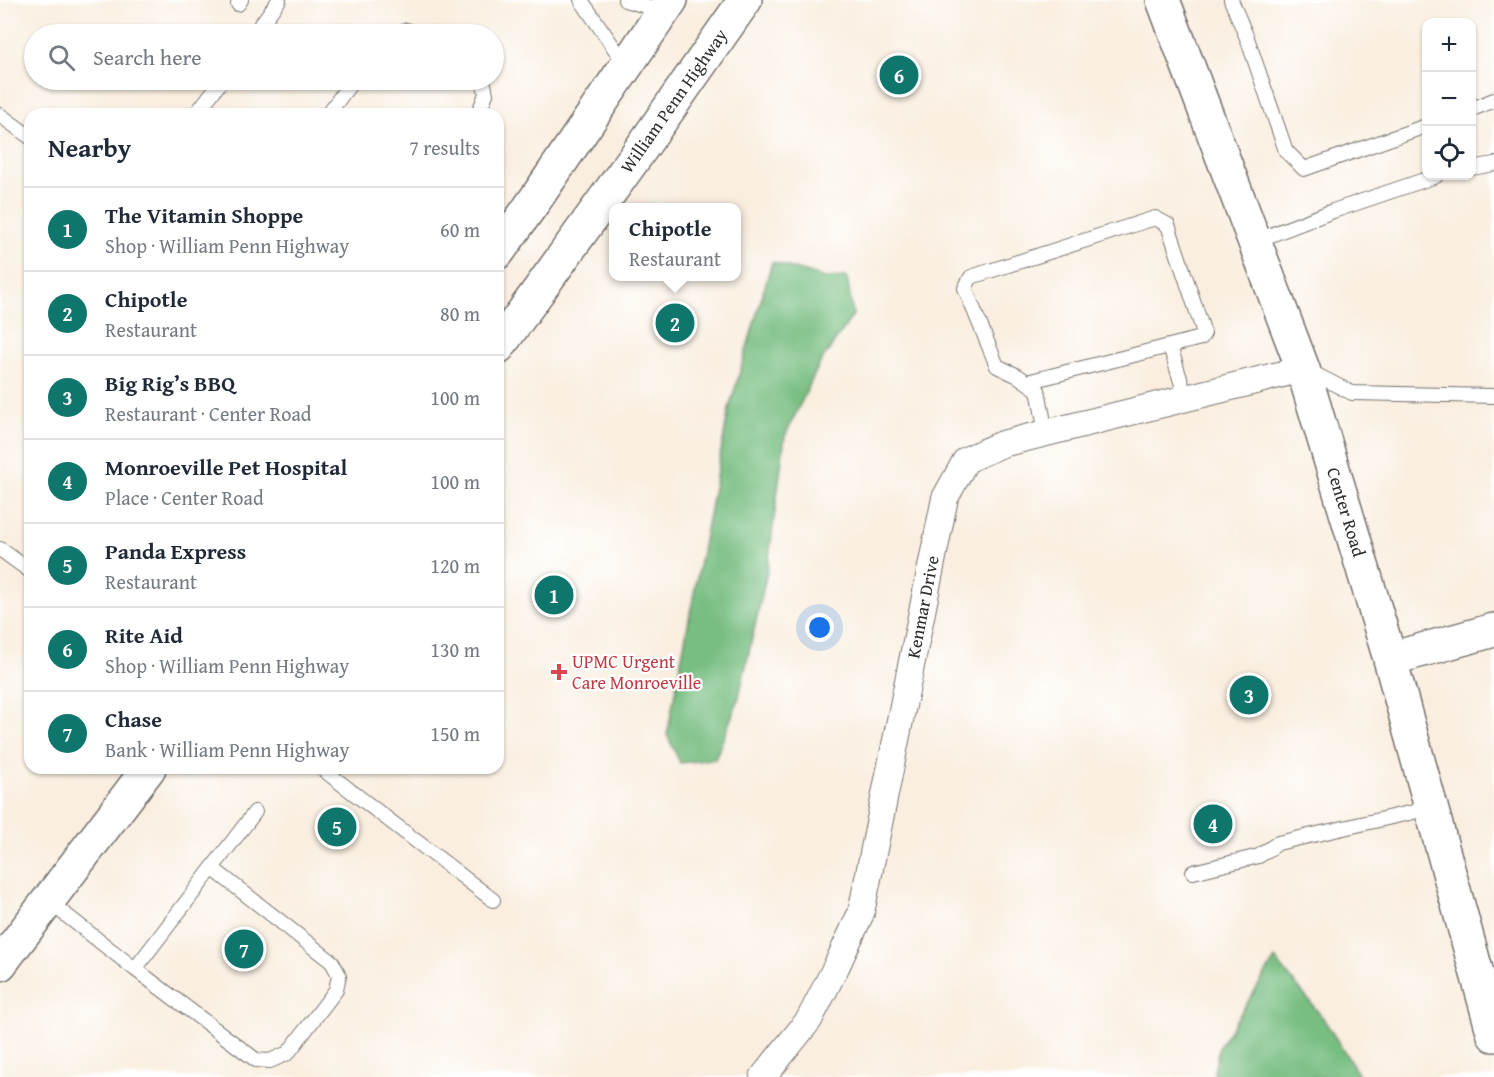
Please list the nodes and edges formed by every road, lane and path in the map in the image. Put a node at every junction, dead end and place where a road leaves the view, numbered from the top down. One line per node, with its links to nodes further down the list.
1 (279, 0): 8 (lane)
2 (581, 0): 9 (lane)
3 (625, 0): 7 (lane)
4 (745, 0): 26 (main road, William Penn Highway)
5 (1163, 0): 24 (main road, Center Road)
6 (1231, 0): 19 (lane)
7 (667, 5): 9 (main road)
8 (261, 24)
9 (626, 66): 25 (main road)
10 (214, 90): 15 (lane)
11 (346, 90): 16 (lane)
12 (485, 90): 17 (lane)
13 (1494, 100): 14 (lane)
14 (1476, 107)
15 (201, 108)
16 (332, 108)
17 (480, 108)
18 (0, 115): 20 (lane)
19 (1422, 127)
20 (24, 132)
21 (1494, 164): 22 (lane)
22 (1476, 167)
23 (1424, 180): 24 (lane)
24 (1255, 241): 28 (main road, Center Road)
25 (504, 244)
26 (504, 339)
27 (1170, 346): 29 (lane); 29 (lane); 31 (lane)
28 (1303, 369): 30 (lane); 31 (street, Kenmar Drive); 36 (main road, Center Road)
29 (1027, 382): 32 (lane)
30 (1494, 396)
31 (1186, 398): 32 (street, Kenmar Drive)
32 (1046, 433): 48 (street, Kenmar Drive)
33 (0, 549): 34 (lane)
34 (24, 567)
35 (1494, 630): 36 (main road)
36 (1390, 659): 39 (main road, Center Road)
37 (144, 774): 44 (main road)
38 (329, 774): 43 (lane)
39 (1431, 808): 42 (lane); 47 (main road, Center Road)
40 (255, 812): 41 (lane)
41 (212, 868): 46 (lane); 46 (lane)
42 (1193, 872)
43 (493, 900)
44 (48, 901): 45 (main road); 46 (lane)
45 (4, 954)
46 (135, 969)
47 (1494, 1035)
48 (763, 1077)

